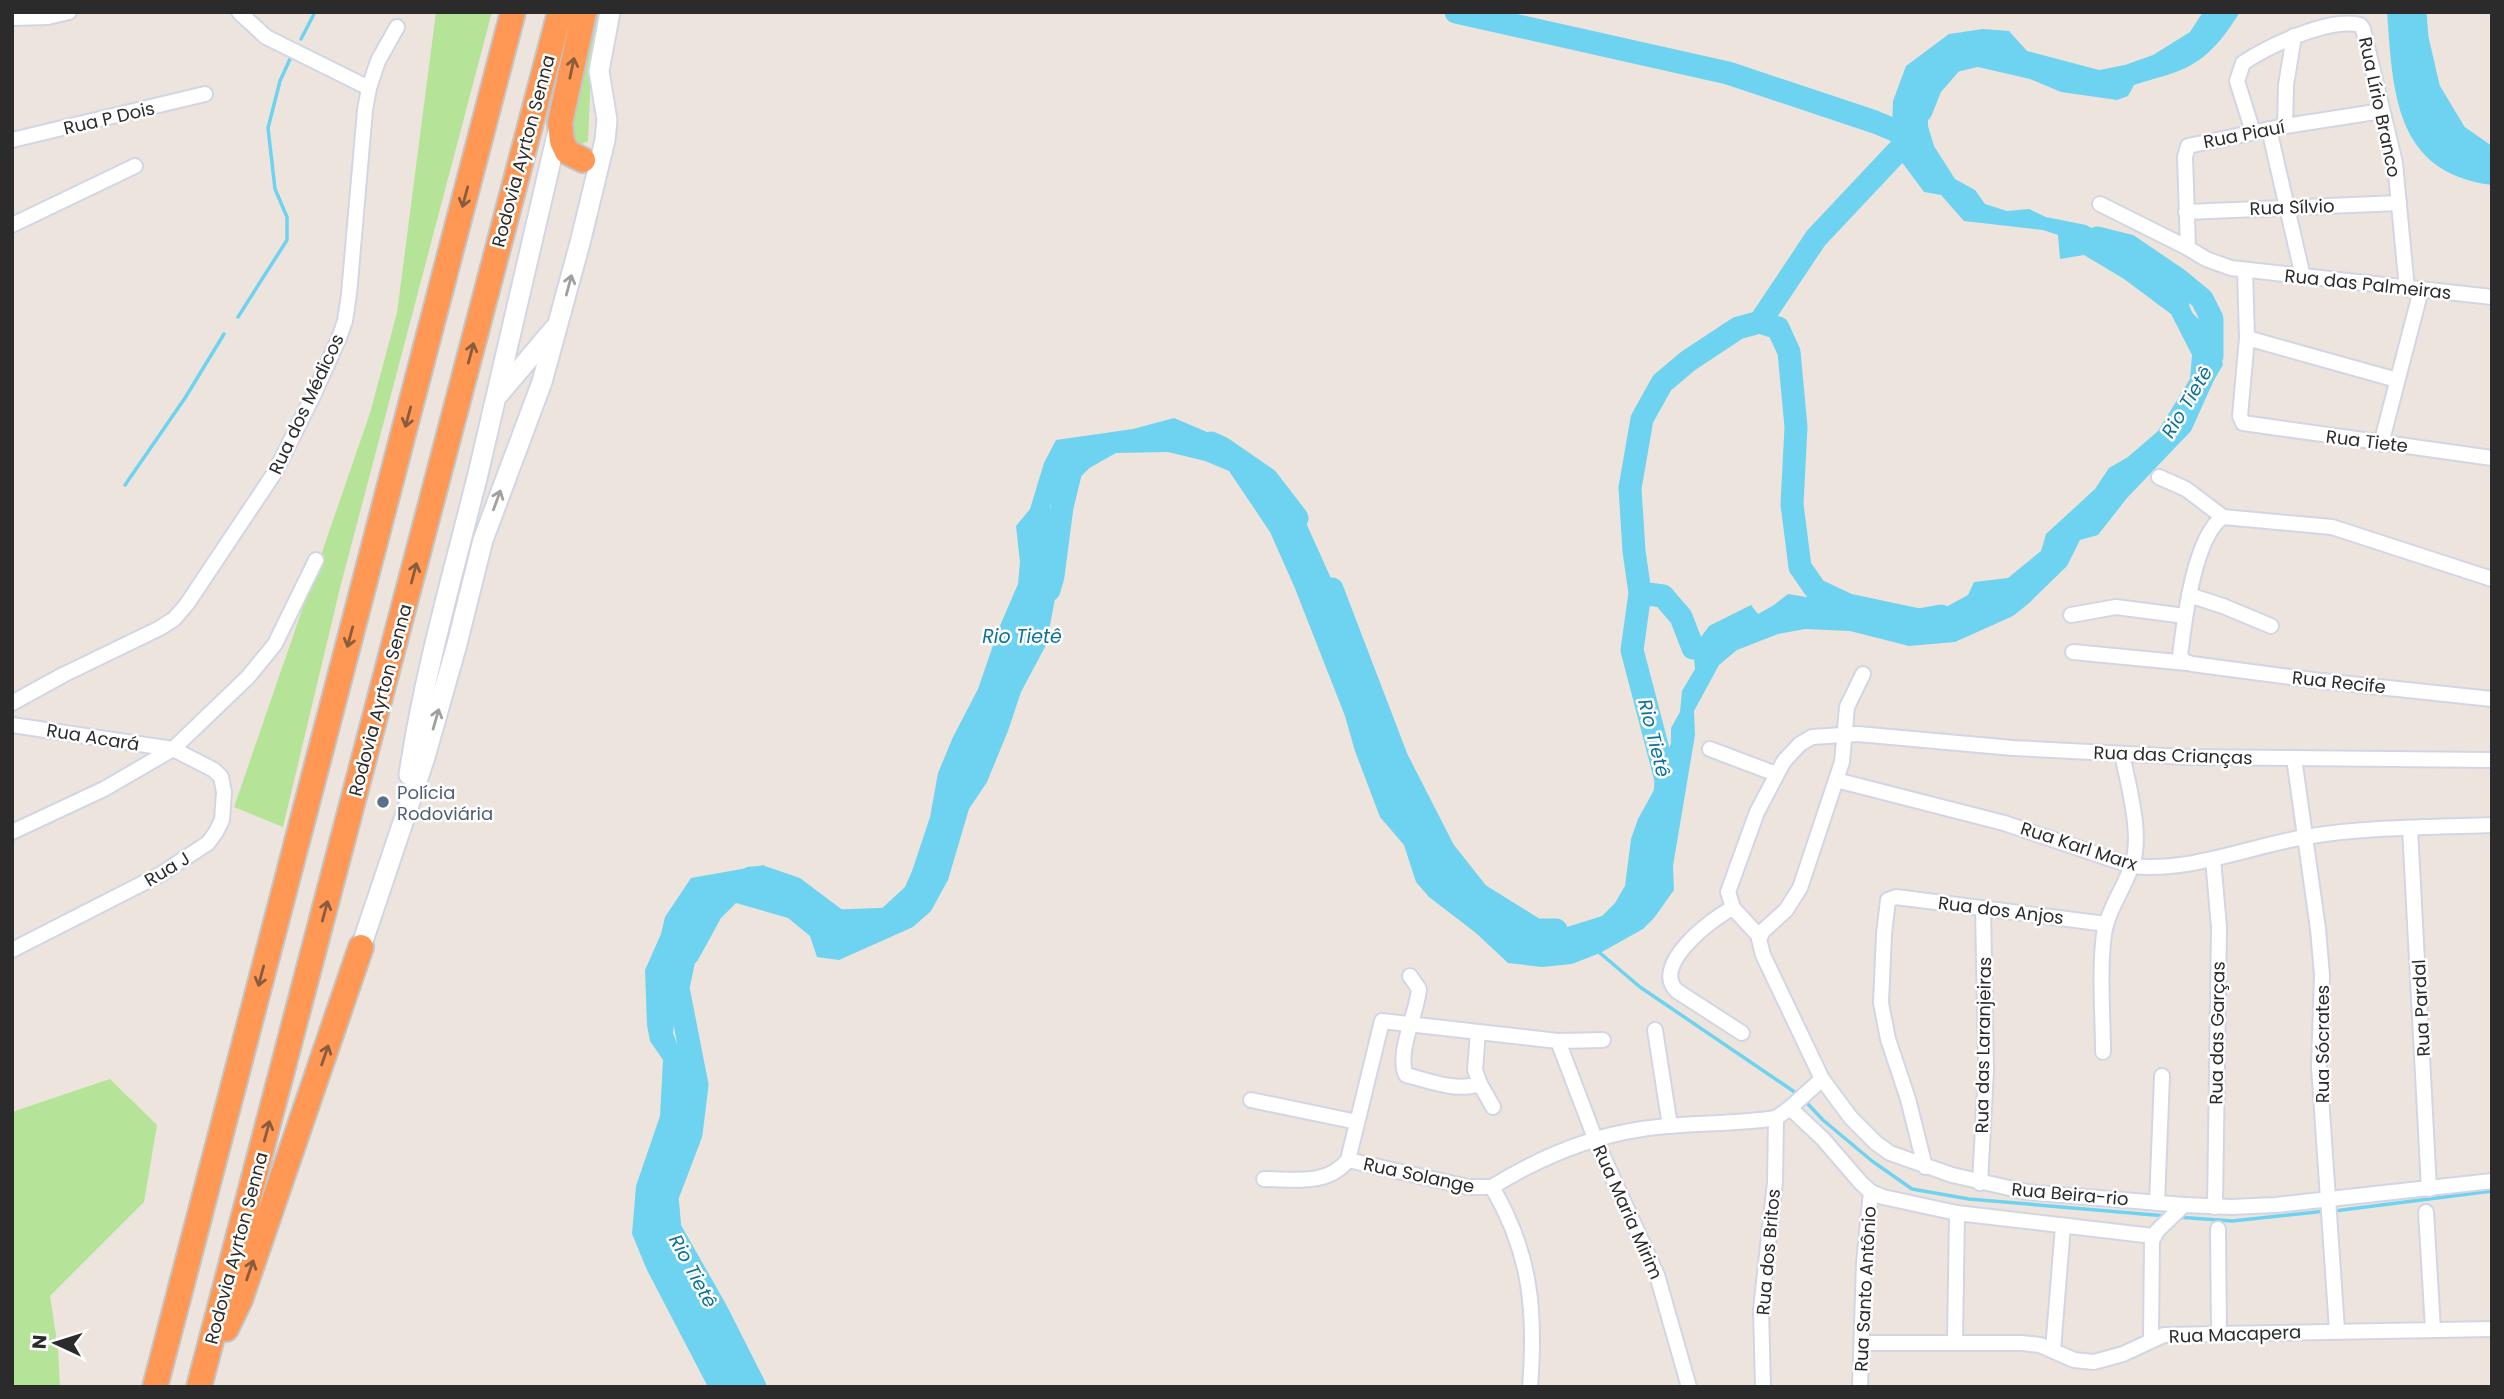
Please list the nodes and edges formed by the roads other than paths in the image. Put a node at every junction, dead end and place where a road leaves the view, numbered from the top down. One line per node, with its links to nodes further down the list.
1 (69, 12): 8 (street)
2 (239, 12): 11 (street)
3 (503, 12): 20 (highway)
4 (513, 12): 20 (highway)
5 (560, 12): 118 (highway, Rodovia Ayrton Senna, one-way to 5)
6 (584, 12): 14 (highway, one-way to 6)
7 (610, 12): 19 (street)
8 (12, 18)
9 (397, 27): 11 (street, Rua dos Médicos)
10 (2299, 34): 13 (street, Rua Lírio Branco); 15 (street); 17 (street)
11 (369, 88): 52 (street, Rua dos Médicos)
12 (205, 94): 18 (street, Rua P Dois)
13 (2382, 111): 15 (street, Rua Piauí); 24 (street, Rua Lírio Branco)
14 (560, 123): 21 (highway); 23 (street)
15 (2285, 125): 16 (street, Rua Piauí)
16 (2269, 129): 17 (street, Rua Piauí); 26 (street)
17 (2253, 132): 27 (street, Rua Piauí)
18 (12, 140)
19 (605, 140): 21 (street); 34 (street, one-way to 19)
20 (478, 148): 120 (highway, one-way to 120)
21 (583, 160): 23 (street)
22 (135, 166): 28 (street)
23 (547, 178): 37 (street)
24 (2399, 203): 26 (street, Rua Sílvio); 32 (street, Rua Lírio Branco)
25 (2100, 204): 29 (street)
26 (2289, 208): 27 (street, Rua Sílvio); 31 (street)
27 (2186, 212): 29 (street, Rua Piauí)
28 (12, 225)
29 (2188, 248): 30 (street)
30 (2245, 270): 31 (street, Rua das Palmeiras); 35 (street)
31 (2303, 277): 32 (street, Rua das Palmeiras)
32 (2414, 290): 33 (street, Rua das Palmeiras); 36 (street, Rua Lírio Branco)
33 (2492, 297)
34 (559, 322): 37 (street); 66 (street, one-way to 34)
35 (2248, 338): 36 (street); 38 (street, Rua Tiete)
36 (2397, 380): 38 (street, Rua Lírio Branco)
37 (496, 398): 66 (street)
38 (2381, 443): 39 (street, Rua Tiete)
39 (2492, 458)
40 (2159, 478): 41 (street)
41 (2222, 517): 43 (street); 44 (street)
42 (316, 560): 56 (street)
43 (2492, 579)
44 (2189, 596): 46 (street); 47 (street)
45 (2071, 615): 46 (street)
46 (2185, 616): 49 (street)
47 (2271, 626)
48 (2073, 652): 49 (street, Rua Recife)
49 (2184, 661): 51 (street, Rua Recife)
50 (1863, 674): 54 (street)
51 (2492, 699)
52 (12, 703)
53 (12, 724): 56 (street, Rua Acará)
54 (1850, 735): 57 (street, Rua das Crianças); 60 (street, Rua das Crianças); 61 (street)
55 (1710, 749): 60 (street)
56 (173, 750): 64 (street); 74 (street, Rua J)
57 (2122, 754): 58 (street, Rua das Crianças); 68 (street)
58 (2294, 758): 59 (street, Rua das Crianças); 65 (street, Rua Sócrates)
59 (2492, 760)
60 (1776, 774): 69 (street, Rua das Crianças)
61 (1836, 780): 68 (street, Rua Karl Marx); 72 (street)
62 (2492, 825): 63 (street, Rua Karl Marx)
63 (2410, 828): 65 (street, Rua Karl Marx); 99 (street, Rua Pardal)
64 (12, 832)
65 (2304, 837): 67 (street, Rua Karl Marx); 101 (street, Rua Sócrates)
66 (396, 841): 73 (street)
67 (2213, 859): 68 (street, Rua Karl Marx); 103 (street, Rua das Garças)
68 (2132, 866): 71 (street)
69 (1733, 908): 72 (street); 79 (street)
70 (1983, 908): 71 (street, Rua dos Anjos); 94 (street, Rua dos Anjos); 97 (street, Rua das Laranjeiras)
71 (2106, 924): 82 (street)
72 (1759, 936): 84 (street, Rua Beira-rio)
73 (361, 947): 118 (highway, one-way to 73)
74 (12, 950)
75 (1410, 976): 76 (street)
76 (1410, 1024): 78 (street); 85 (street); 90 (street)
77 (1655, 1030): 91 (street)
78 (1478, 1032): 80 (street); 85 (street)
79 (1742, 1033)
80 (1558, 1041): 81 (street); 92 (street, Rua Maria Mirim)
81 (1602, 1041)
82 (2103, 1052)
83 (2162, 1076): 102 (street)
84 (1818, 1083): 87 (street); 94 (street, Rua Beira-rio)
85 (1480, 1084): 88 (street)
86 (1251, 1100): 90 (street)
87 (1793, 1106): 89 (street); 100 (street)
88 (1493, 1107)
89 (1776, 1118): 91 (street); 122 (street, Rua dos Britos)
90 (1357, 1122): 93 (street)
91 (1670, 1126): 92 (street)
92 (1596, 1141): 98 (street); 119 (street, Rua Maria Mirim)
93 (1348, 1160): 95 (street); 98 (street, Rua Solange)
94 (1925, 1167): 97 (street, Rua Beira-rio)
95 (1264, 1179)
96 (2492, 1181): 99 (street, Rua Beira-rio)
97 (1980, 1183): 102 (street, Rua Beira-rio)
98 (1492, 1187): 121 (street, Rua Solange)
99 (2429, 1189): 101 (street, Rua Beira-rio)
100 (1871, 1192): 106 (street); 116 (street, Rua Santo Antônio)
101 (2328, 1201): 103 (street, Rua Beira-rio); 112 (street, Rua Sócrates)
102 (2157, 1203): 104 (street, Rua Beira-rio)
103 (2215, 1207): 104 (street, Rua Beira-rio)
104 (2182, 1209): 109 (street)
105 (2426, 1212): 110 (street)
106 (1957, 1213): 107 (street); 115 (street)
107 (2063, 1226): 109 (street); 117 (street)
108 (2218, 1229): 113 (street)
109 (2159, 1231): 114 (street)
110 (2433, 1329): 111 (street, Rua Macapera); 112 (street, Rua Macapera)
111 (2492, 1329)
112 (2337, 1330): 113 (street, Rua Macapera)
113 (2219, 1333): 114 (street, Rua Macapera)
114 (2151, 1339): 117 (street, Rua Macapera)
115 (1955, 1342): 116 (street, Rua Macapera); 117 (street, Rua Macapera)
116 (1862, 1343): 123 (street, Rua Santo Antônio)
117 (2053, 1350)
118 (201, 1382)
119 (1688, 1386)
120 (155, 1387)
121 (1530, 1387)
122 (1763, 1387)
123 (1860, 1387)

